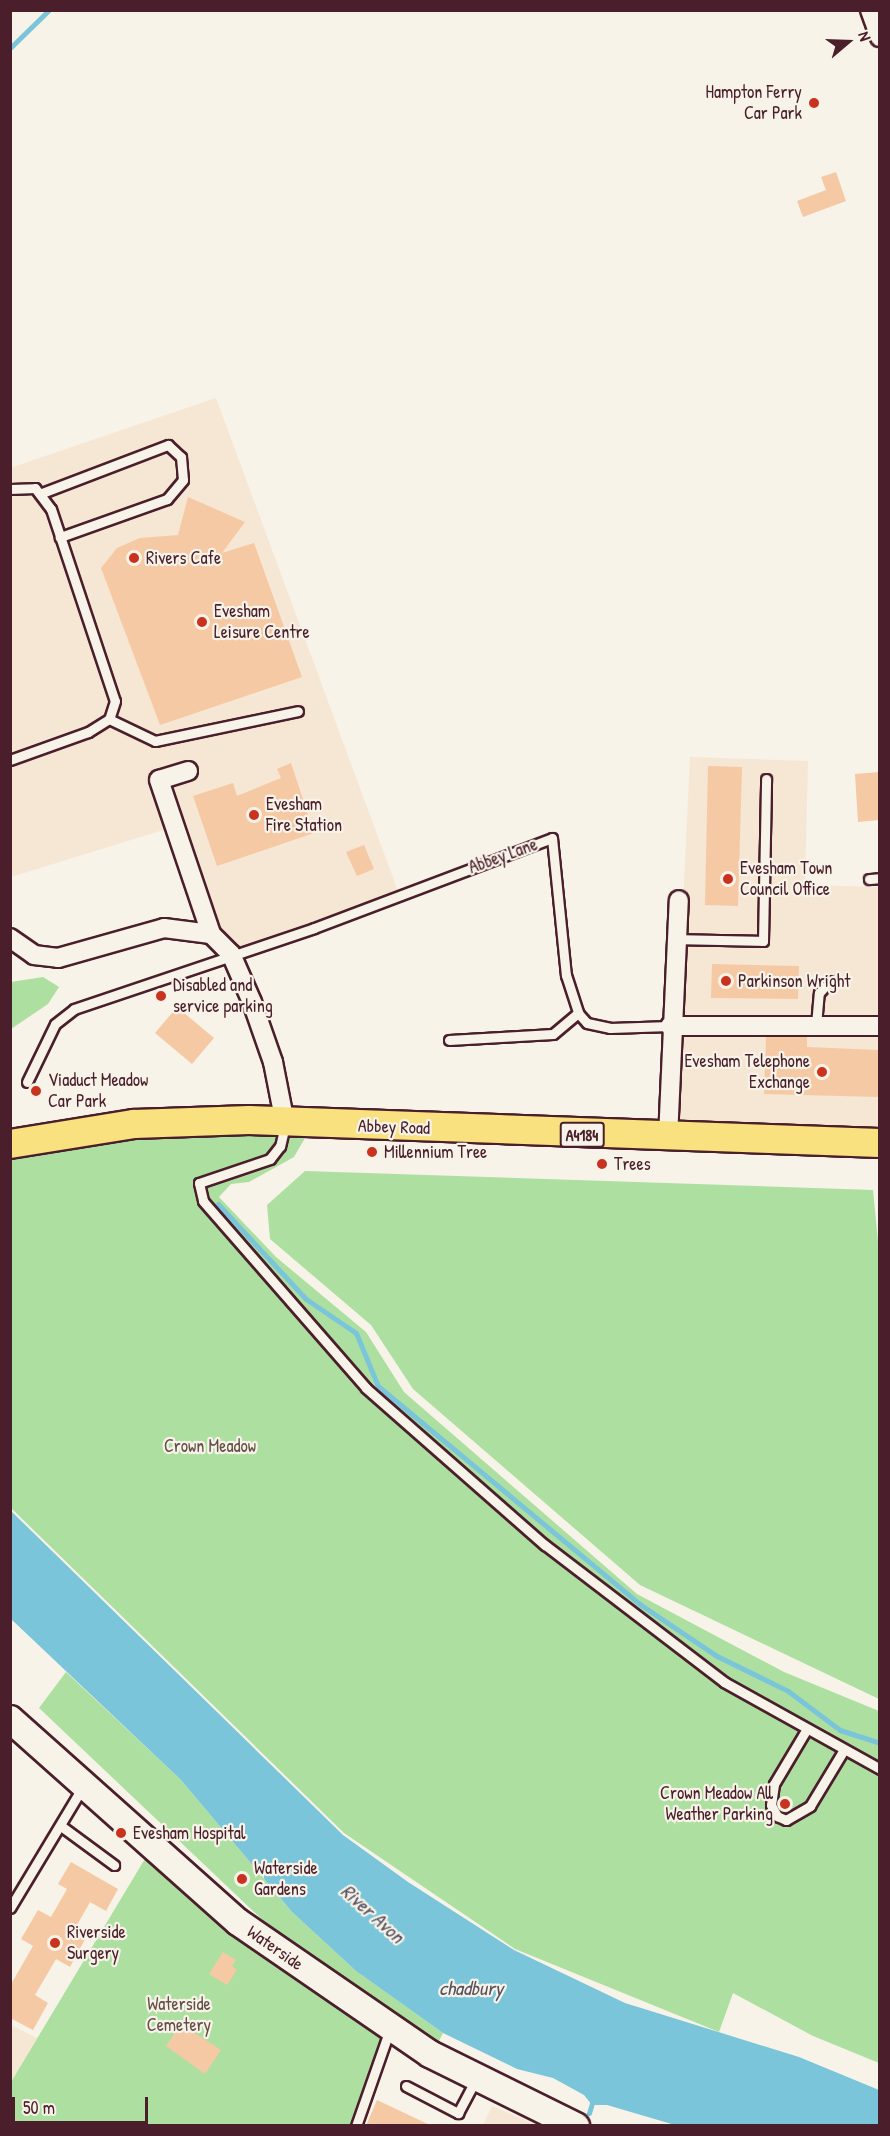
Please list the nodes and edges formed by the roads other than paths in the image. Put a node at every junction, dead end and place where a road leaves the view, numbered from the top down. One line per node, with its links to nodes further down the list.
1 (870, 10): 2 (street)
2 (879, 37)
3 (10, 489): 4 (lane)
4 (42, 493): 5 (lane); 5 (lane)
5 (60, 537): 7 (lane)
6 (298, 711): 7 (lane)
7 (109, 719): 8 (lane)
8 (10, 760)
9 (188, 771): 12 (street)
10 (766, 779): 14 (lane)
11 (679, 900): 14 (street)
12 (211, 934): 13 (street); 15 (street)
13 (10, 938)
14 (676, 939): 19 (street)
15 (231, 954): 17 (lane, Abbey Lane); 22 (lane); 23 (street)
16 (830, 981): 18 (lane)
17 (578, 1013): 19 (lane); 21 (lane)
18 (816, 1025): 19 (street); 20 (street)
19 (670, 1026): 24 (street)
20 (879, 1026)
21 (449, 1040)
22 (27, 1082)
23 (285, 1123): 24 (main road, Abbey Road / A4184); 26 (main road, Abbey Road / A4184); 28 (lane)
24 (668, 1138): 25 (main road, Abbey Road / A4184)
25 (879, 1143)
26 (14, 1144)
27 (10, 1719): 31 (main road, Waterside)
28 (805, 1732): 29 (lane); 29 (lane)
29 (842, 1753): 30 (lane)
30 (879, 1769)
31 (85, 1783): 32 (lane); 35 (main road, Waterside)
32 (61, 1826): 33 (lane); 34 (lane)
33 (114, 1865)
34 (10, 1908)
35 (390, 2029): 36 (main road, Waterside); 39 (lane)
36 (477, 2077): 37 (lane); 38 (main road, Waterside)
37 (406, 2086)
38 (565, 2124)
39 (356, 2126)

